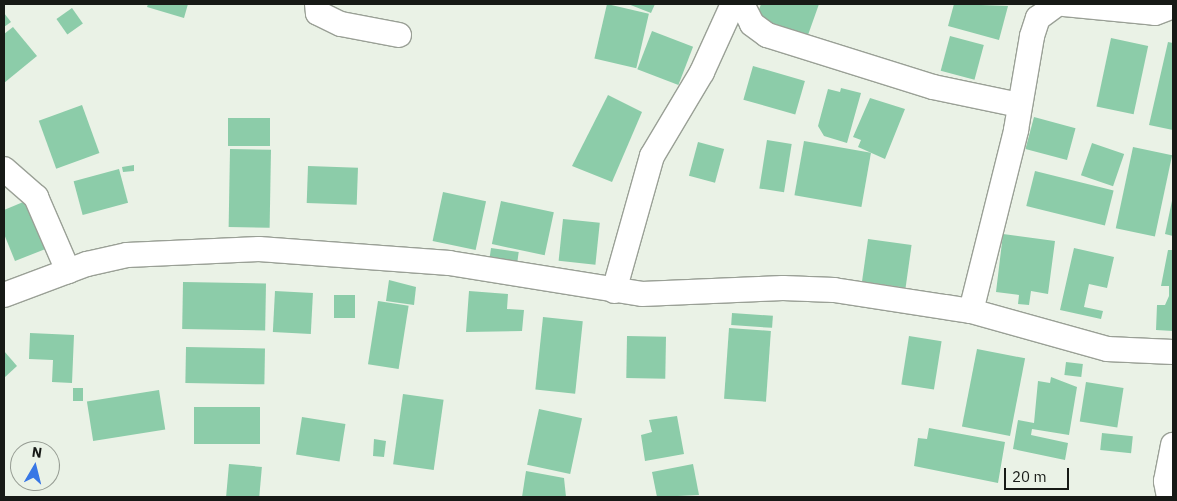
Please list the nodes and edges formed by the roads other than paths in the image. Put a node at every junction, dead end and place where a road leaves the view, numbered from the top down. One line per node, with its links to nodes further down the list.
1 (317, 4): 7 (street)
2 (733, 4): 11 (street)
3 (742, 4): 8 (street)
4 (1057, 4): 8 (street)
5 (1064, 4): 6 (street)
6 (1173, 6)
7 (398, 35)
8 (1020, 105): 13 (street)
9 (4, 169): 10 (street)
10 (68, 271): 11 (street); 12 (street)
11 (614, 291): 13 (street)
12 (4, 295)
13 (971, 311): 14 (street)
14 (1173, 352)
15 (1173, 446): 16 (street)
16 (1169, 497)

